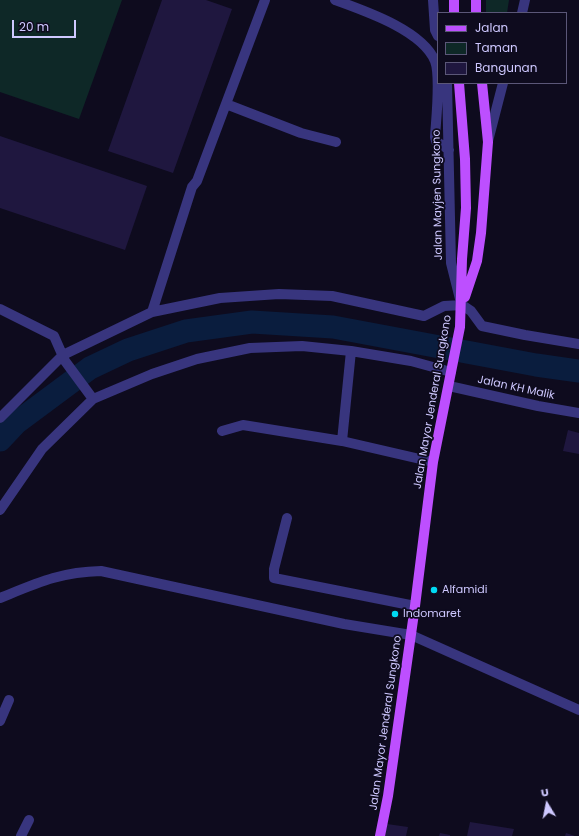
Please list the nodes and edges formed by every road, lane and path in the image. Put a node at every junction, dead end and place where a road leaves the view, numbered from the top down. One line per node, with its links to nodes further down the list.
1 (265, 0): 15 (street)
2 (335, 0): 18 (street)
3 (434, 0): 10 (street)
4 (454, 0): 7 (main road)
5 (476, 0): 8 (main road)
6 (525, 0): 9 (street)
7 (454, 12)
8 (476, 12)
9 (522, 12)
10 (437, 34)
11 (447, 84): 18 (street, Jalan Mayjen Sungkono)
12 (459, 84): 19 (main road, Jalan Mayor Jenderal Sungkono)
13 (482, 84): 17 (main road, Jalan Mayor Jenderal Sungkono)
14 (503, 84): 17 (street)
15 (226, 104): 16 (street); 21 (street)
16 (336, 142)
17 (488, 142): 19 (main road, Jalan Mayor Jenderal Sungkono)
18 (449, 150): 19 (street, Jalan Mayjen Sungkono)
19 (462, 305): 21 (street); 22 (street); 25 (main road, Jalan Mayor Jenderal Sungkono)
20 (0, 309): 24 (street)
21 (152, 312): 24 (street)
22 (579, 344)
23 (351, 351): 25 (street); 27 (street); 31 (street)
24 (64, 358): 27 (street); 29 (street)
25 (452, 368): 26 (main road, Jalan Mayor Jenderal Sungkono)
26 (449, 386): 28 (street, Jalan KH Malik); 32 (main road, Jalan Mayor Jenderal Sungkono)
27 (91, 394): 33 (street)
28 (579, 413)
29 (0, 418)
30 (222, 431): 31 (street)
31 (342, 441): 32 (street)
32 (434, 462): 36 (main road, Jalan Mayor Jenderal Sungkono)
33 (0, 510)
34 (287, 518): 36 (street)
35 (0, 598): 37 (street)
36 (415, 606): 37 (main road, Jalan Mayor Jenderal Sungkono)
37 (411, 634): 39 (street); 43 (main road, Jalan Mayor Jenderal Sungkono)
38 (9, 700): 40 (street)
39 (579, 710)
40 (0, 721)
41 (29, 820): 42 (street)
42 (22, 836)
43 (380, 836)

